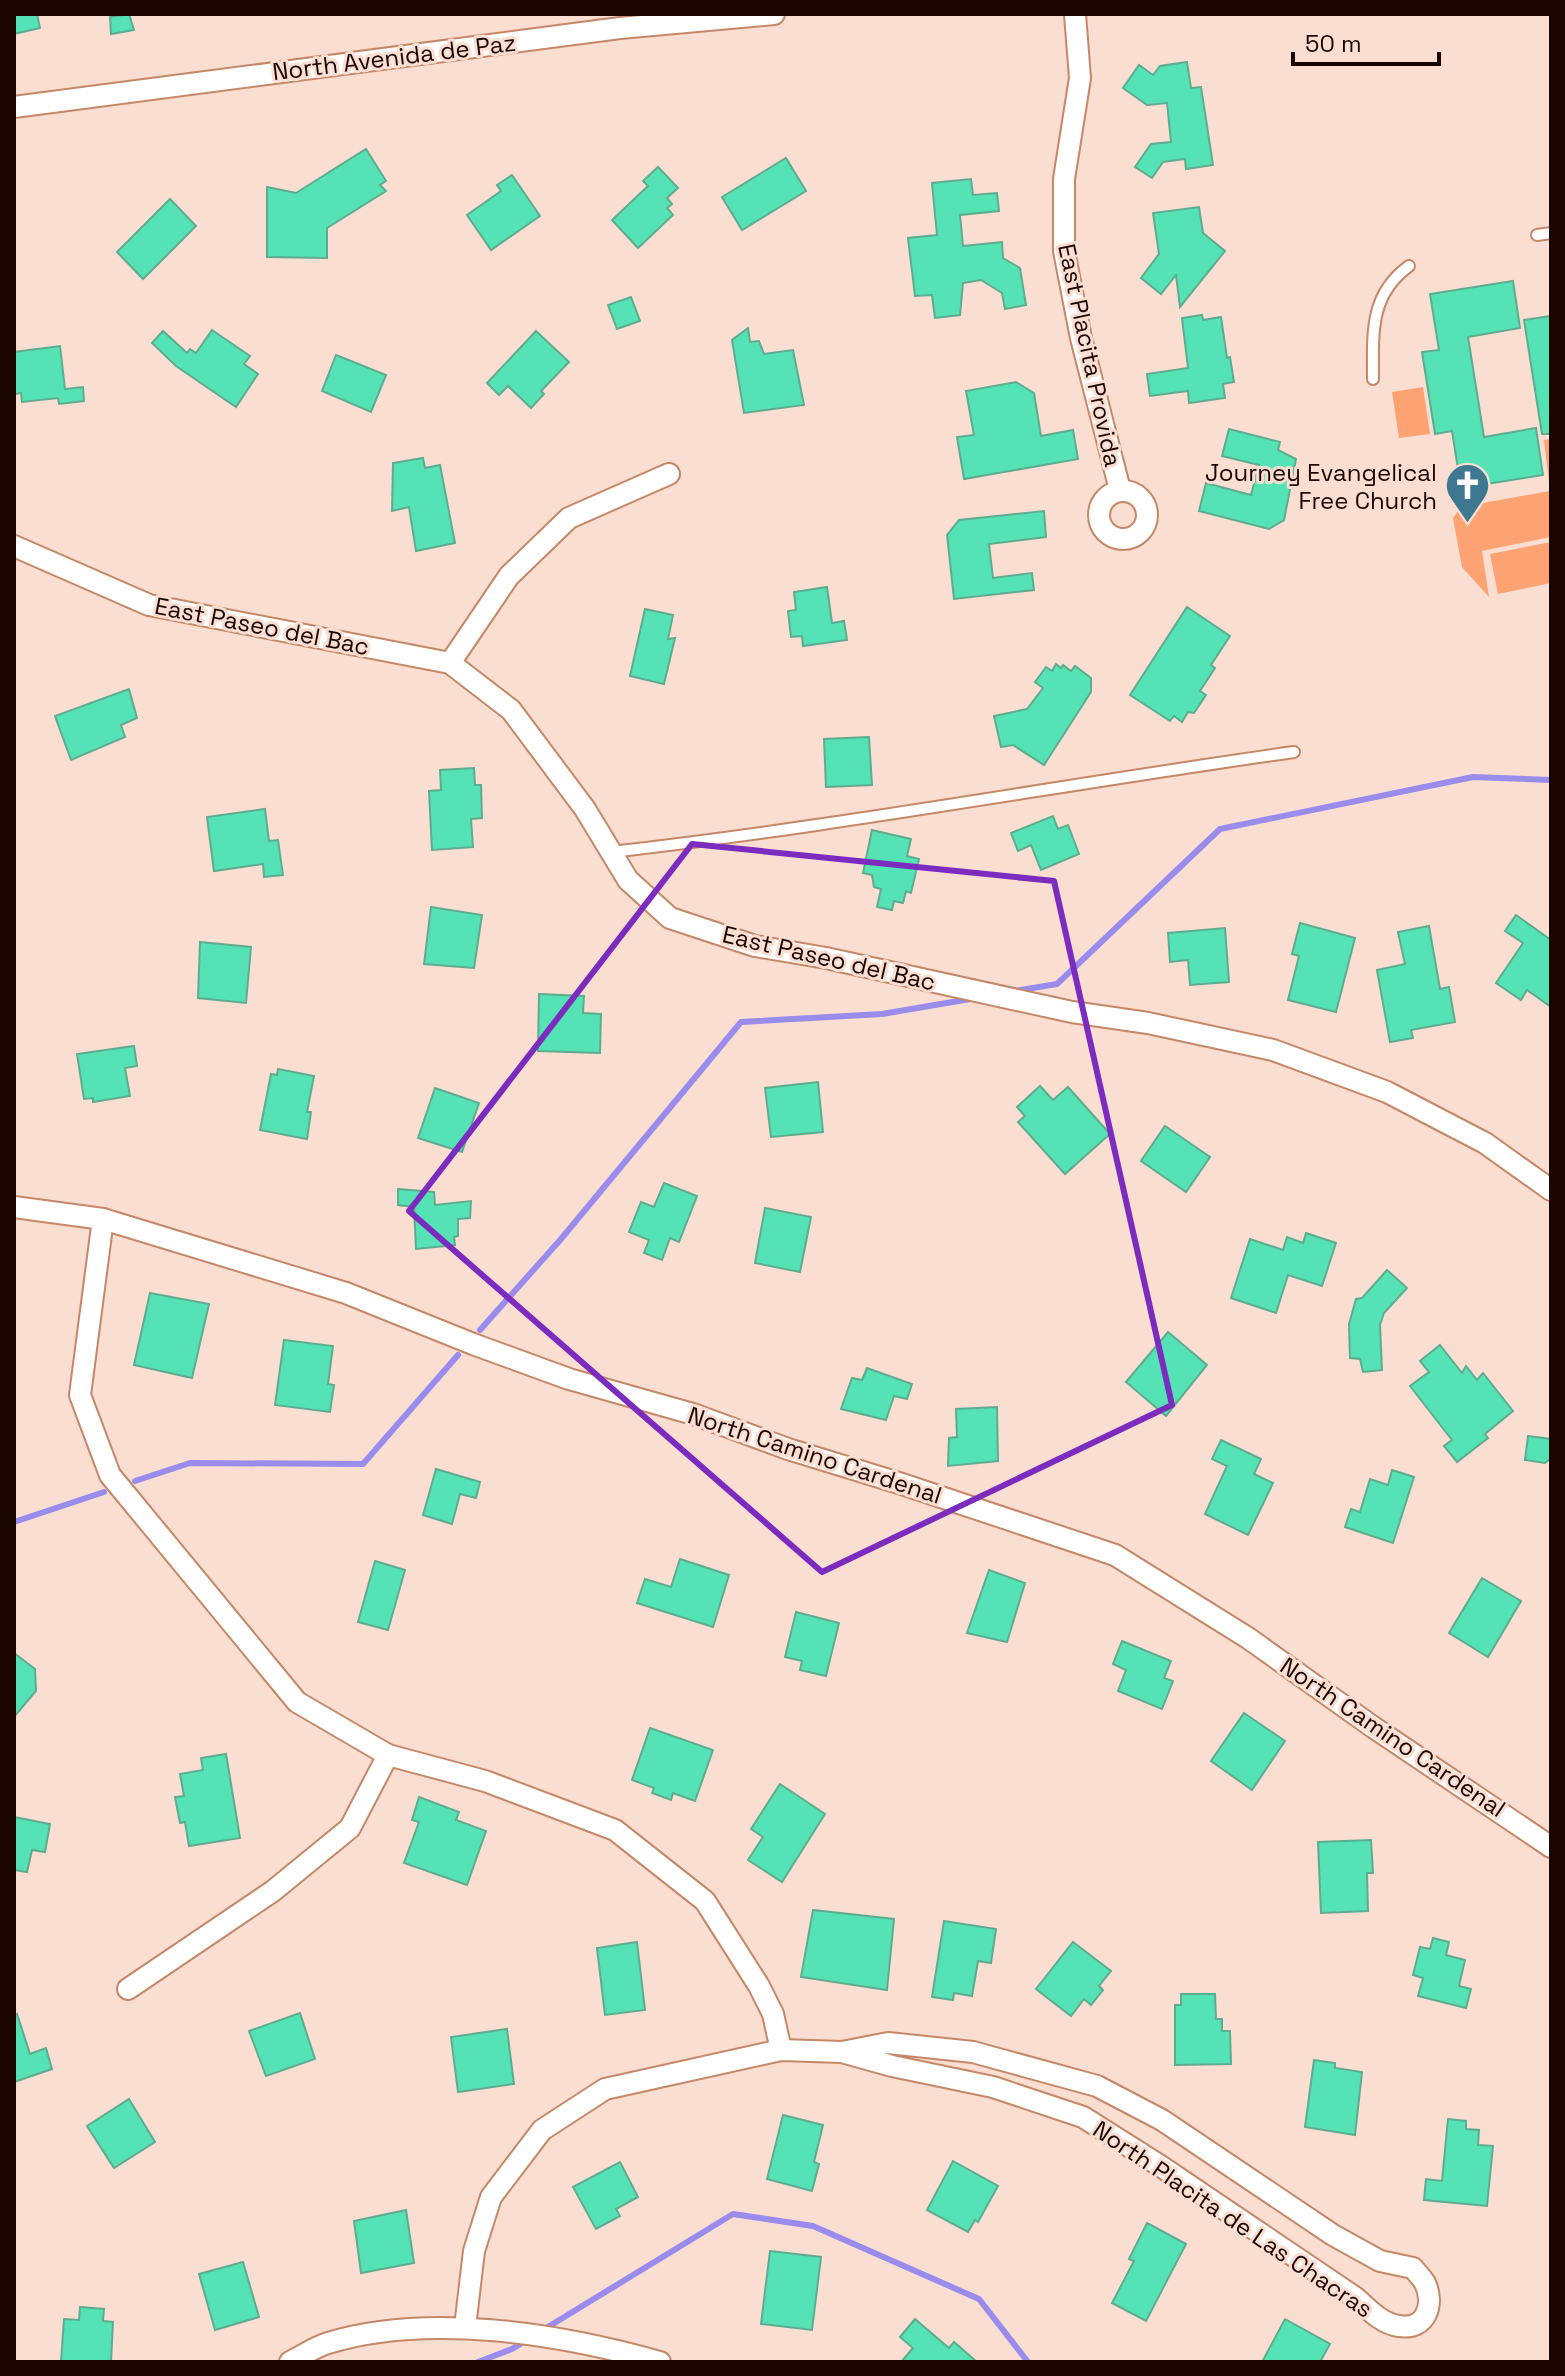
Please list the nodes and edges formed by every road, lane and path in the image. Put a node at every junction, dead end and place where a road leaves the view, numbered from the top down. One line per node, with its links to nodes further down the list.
1 (774, 14): 3 (street, North Avenida de Paz)
2 (1074, 19): 9 (street, East Placita Provida)
3 (14, 107)
4 (1551, 233): 5 (lane)
5 (1537, 235)
6 (1409, 266): 7 (lane)
7 (1373, 379)
8 (669, 474): 11 (street)
9 (1120, 490)
10 (14, 546): 11 (street, East Paseo del Bac)
11 (450, 663): 13 (street, East Paseo del Bac)
12 (1294, 752): 13 (lane)
13 (611, 852): 14 (street, East Paseo del Bac)
14 (1551, 1190)
15 (14, 1207): 16 (street, North Camino Cardenal)
16 (103, 1219): 17 (street); 18 (street, North Camino Cardenal)
17 (388, 1755): 19 (street); 20 (street)
18 (1551, 1847)
19 (128, 1989)
20 (781, 2050): 21 (street, North Placita de Las Chacras); 22 (street, North Placita de Las Chacras)
21 (842, 2052): 21 (street, North Placita de Las Chacras)
22 (465, 2327): 23 (street); 24 (street)
23 (290, 2362)
24 (660, 2362)

